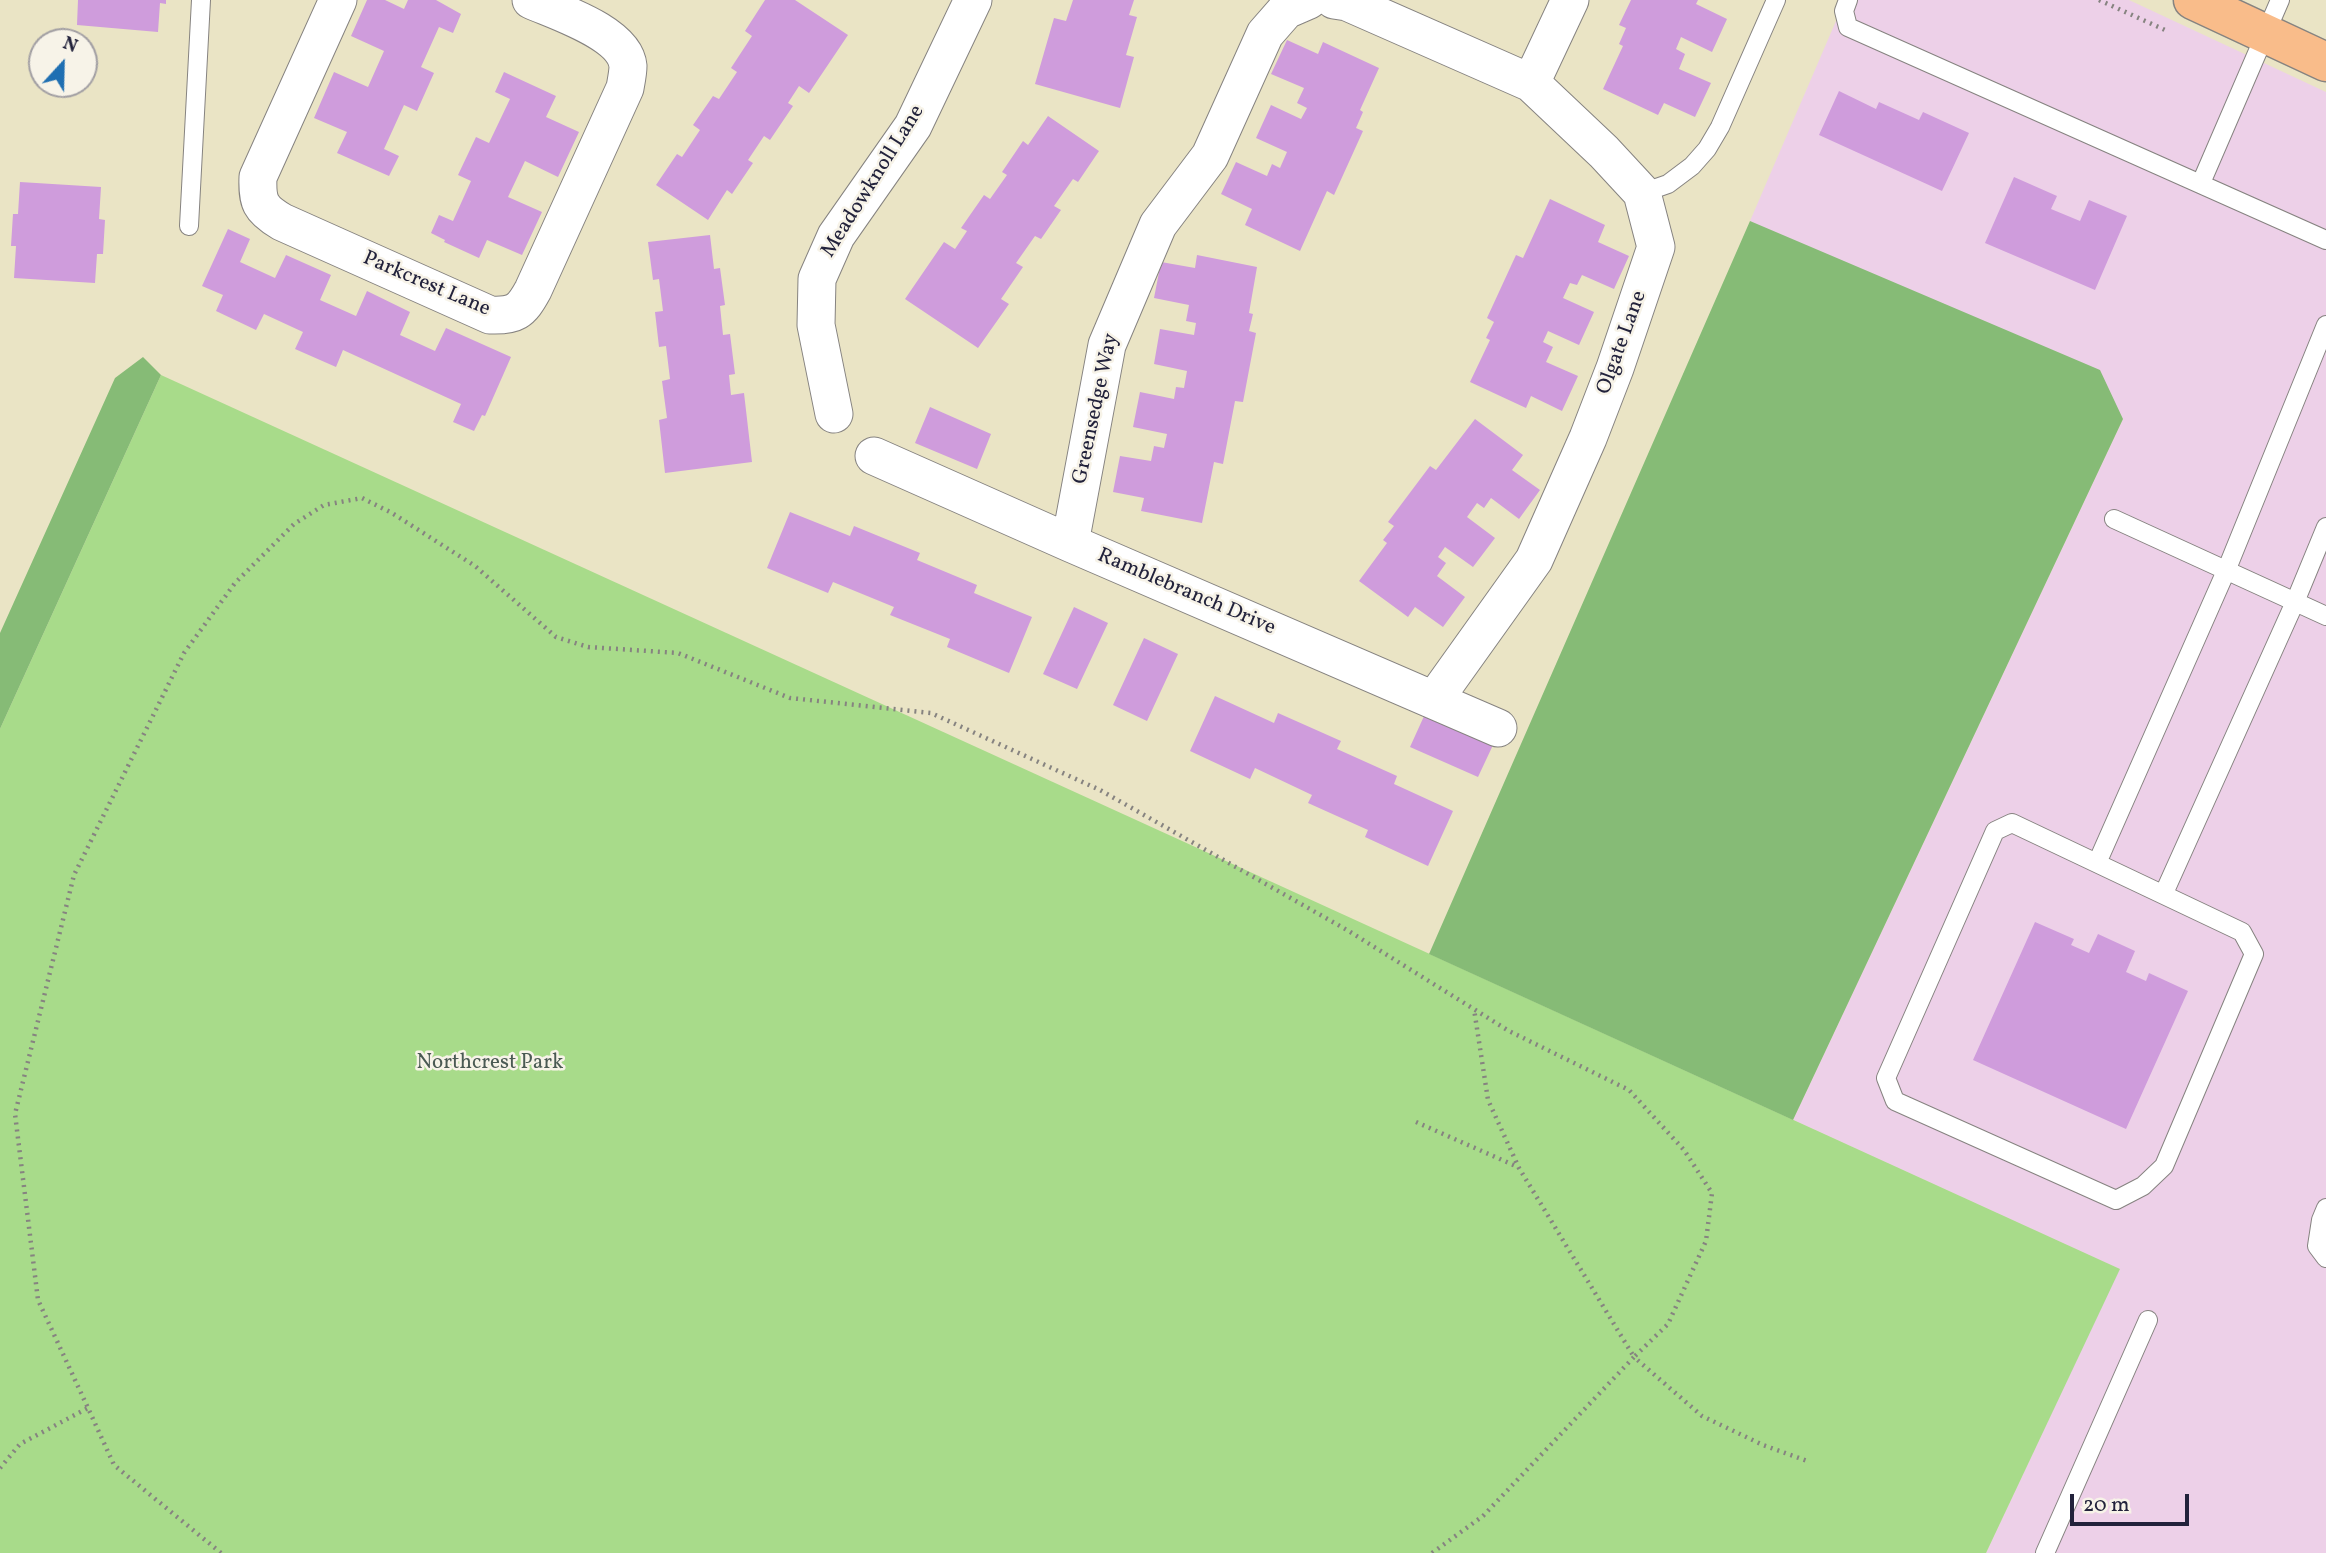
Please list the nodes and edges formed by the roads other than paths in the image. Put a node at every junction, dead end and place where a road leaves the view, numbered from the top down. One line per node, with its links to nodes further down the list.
1 (201, 0): 16 (lane)
2 (338, 0): 3 (street, Parkcrest Lane)
3 (531, 0)
4 (974, 0): 19 (street, Meadowknoll Lane)
5 (1309, 0): 23 (street, Greensedge Way)
6 (1334, 0): 13 (street)
7 (1570, 0): 13 (street)
8 (1776, 0): 15 (lane)
9 (1849, 0): 14 (lane)
10 (2193, 0): 11 (main road)
11 (2273, 17): 12 (main road); 14 (lane)
12 (2326, 62)
13 (1531, 83): 15 (street, Olgate Lane)
14 (2201, 183): 17 (lane)
15 (1642, 193): 27 (street, Olgate Lane)
16 (189, 226)
17 (2326, 240)
18 (2326, 325): 24 (lane)
19 (834, 414)
20 (874, 456): 23 (street, Ramblebranch Drive)
21 (2114, 519): 24 (lane)
22 (2326, 527): 25 (lane)
23 (1070, 543): 27 (street, Ramblebranch Drive)
24 (2226, 570): 25 (lane); 29 (lane)
25 (2295, 602): 26 (lane); 30 (lane)
26 (2326, 616)
27 (1434, 699): 28 (street, Ramblebranch Drive)
28 (1498, 728)
29 (2097, 863): 30 (lane); 30 (lane)
30 (2165, 893)
31 (2326, 1208): 32 (lane)
32 (2326, 1258)
33 (2148, 1320): 34 (lane)
34 (2045, 1553)

